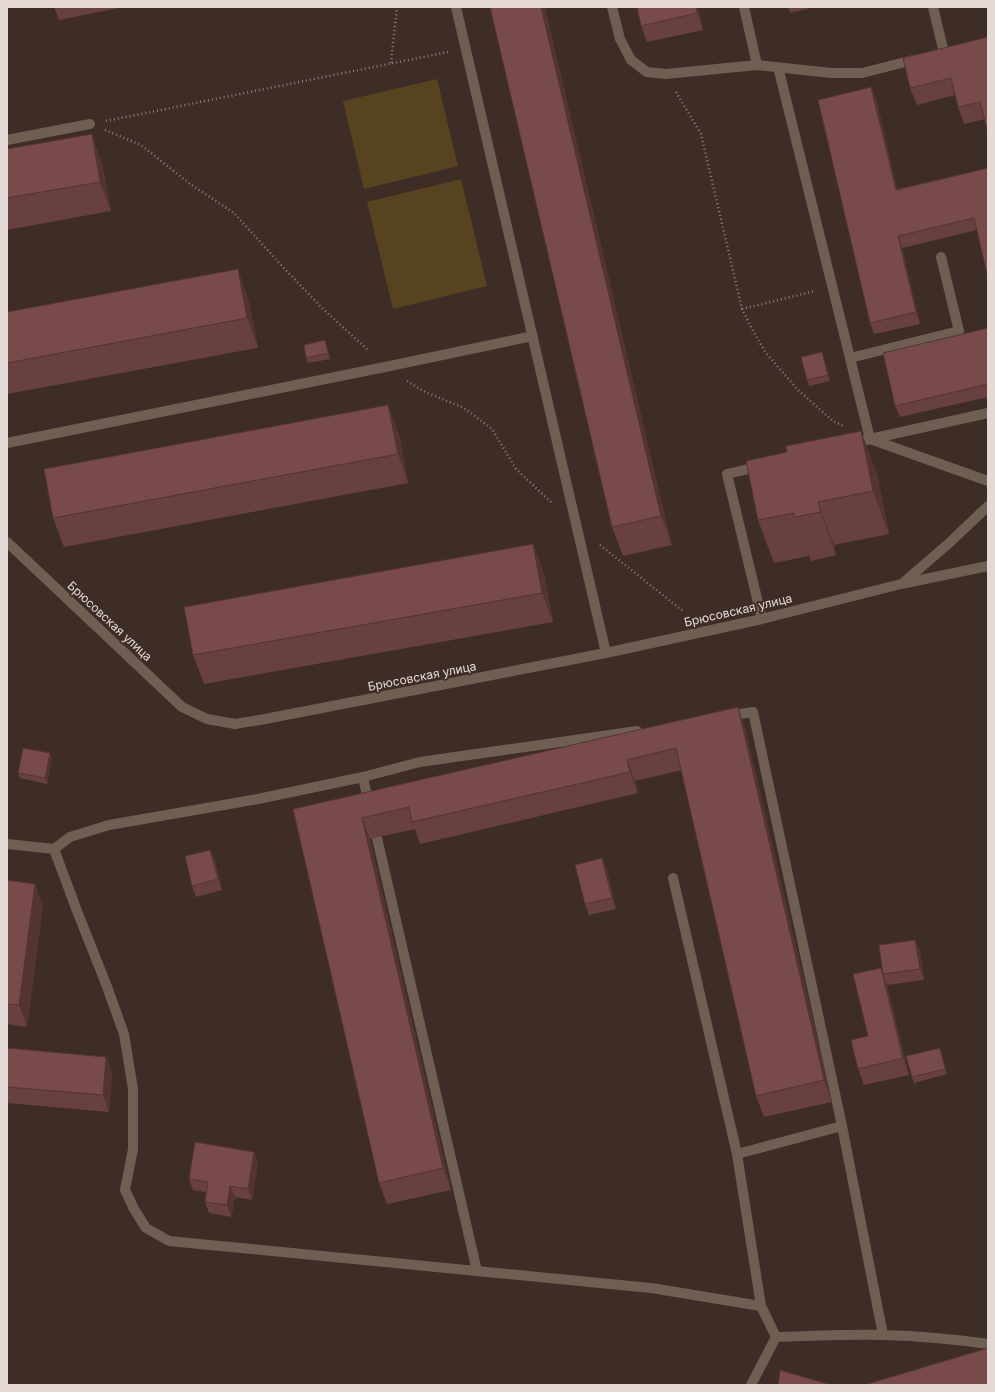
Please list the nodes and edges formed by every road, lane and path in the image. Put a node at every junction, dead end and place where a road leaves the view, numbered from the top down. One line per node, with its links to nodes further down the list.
1 (397, 7): 9 (path)
2 (456, 7): 6 (street)
3 (612, 7): 12 (street)
4 (744, 7): 10 (street)
5 (933, 7): 8 (street)
6 (466, 48): 9 (path); 18 (street)
7 (955, 50): 8 (street)
8 (936, 54): 11 (street)
9 (392, 63): 13 (path)
10 (757, 65): 11 (street); 12 (street)
11 (778, 67): 16 (street)
12 (666, 74): 17 (path)
13 (90, 124): 14 (street)
14 (7, 140)
15 (941, 257): 19 (street)
16 (833, 286): 17 (path); 19 (street)
17 (742, 309): 21 (path)
18 (533, 336): 22 (street); 31 (street)
19 (850, 358): 21 (street)
20 (988, 412): 21 (street)
21 (870, 439): 23 (street); 25 (street)
22 (7, 443)
23 (840, 446)
24 (772, 463): 30 (street)
25 (988, 482)
26 (988, 506): 29 (street, Брюсовская улица)
27 (7, 542): 31 (street, Брюсовская улица)
28 (988, 566): 29 (street, Брюсовская улица)
29 (902, 584): 30 (street, Брюсовская улица)
30 (762, 619): 31 (street, Брюсовская улица)
31 (606, 653)
32 (722, 717): 40 (street)
33 (644, 730): 34 (street)
34 (363, 777): 35 (street); 38 (street)
35 (371, 814)
36 (377, 838): 42 (street)
37 (7, 844): 38 (street)
38 (54, 849): 42 (street)
39 (673, 878): 41 (street)
40 (842, 1126): 41 (street); 44 (street)
41 (737, 1154): 43 (street)
42 (476, 1271): 43 (street)
43 (761, 1306): 45 (street)
44 (883, 1335): 45 (street); 46 (street)
45 (776, 1337): 47 (street)
46 (988, 1344)
47 (751, 1385)

